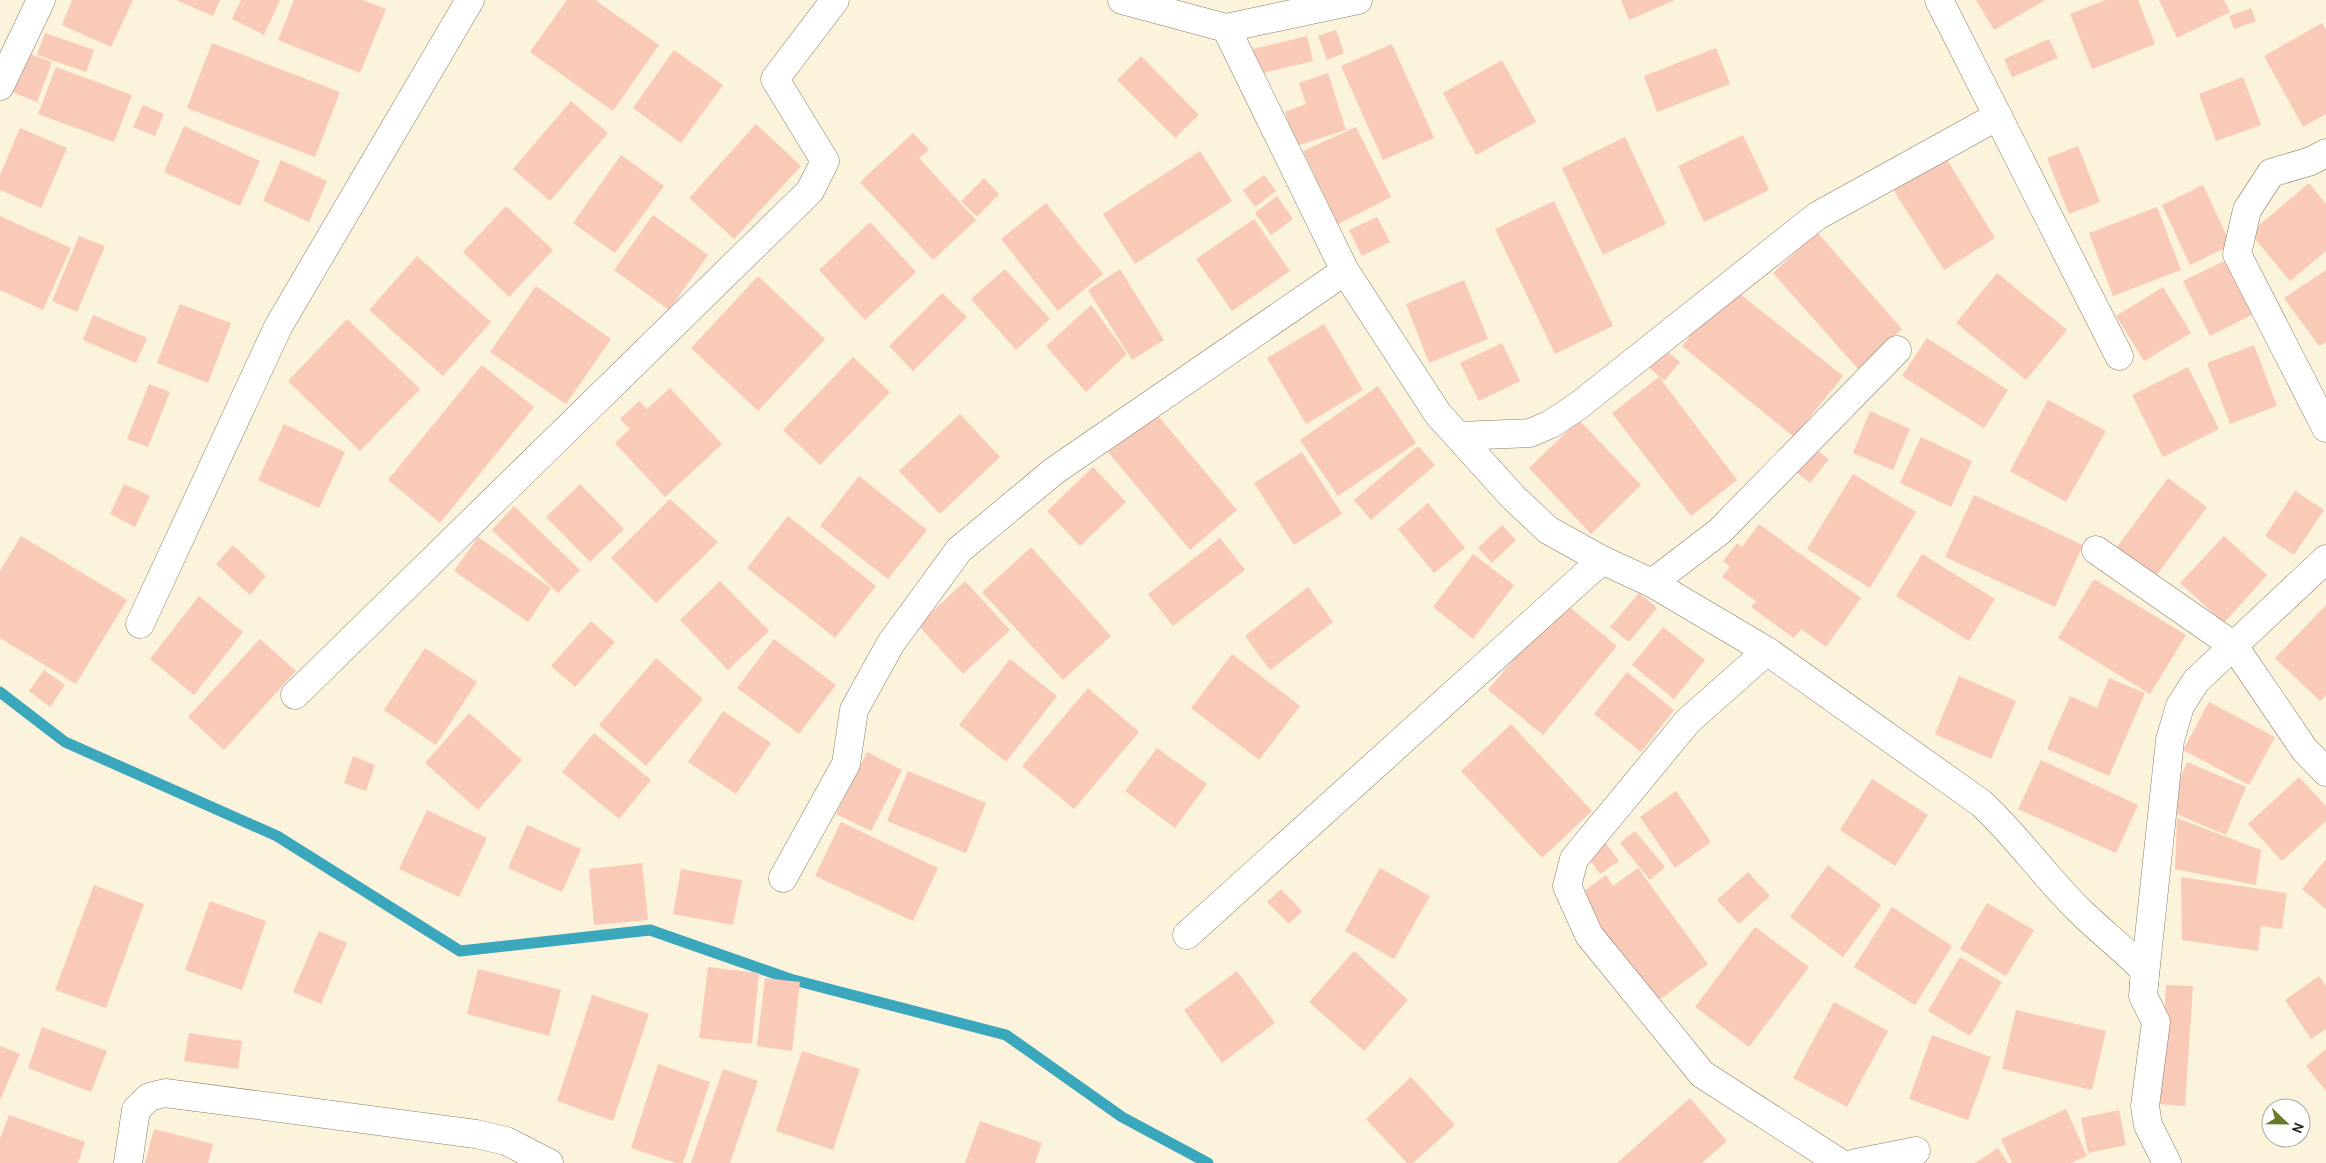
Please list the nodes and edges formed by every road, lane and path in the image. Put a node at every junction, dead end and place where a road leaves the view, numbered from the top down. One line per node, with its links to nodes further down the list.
1 (41, 0): 8 (street)
2 (470, 0): 20 (street)
3 (835, 0): 23 (street)
4 (1125, 0): 7 (street)
5 (1358, 0): 7 (street)
6 (1939, 0): 9 (street)
7 (1226, 28): 11 (street)
8 (0, 86)
9 (1998, 116): 13 (street); 15 (street)
10 (2326, 153): 14 (street)
11 (1345, 272): 15 (street); 25 (street)
12 (1897, 350): 19 (street)
13 (2119, 356)
14 (2326, 428)
15 (1458, 436): 18 (street)
16 (2096, 550): 21 (street)
17 (2326, 559): 21 (street)
18 (1602, 560): 19 (street); 26 (street)
19 (1652, 583): 22 (street)
20 (140, 624)
21 (2234, 646): 24 (street); 27 (street)
22 (1767, 651): 27 (street); 31 (street)
23 (295, 695)
24 (2326, 772)
25 (782, 878)
26 (1187, 935)
27 (2143, 996): 33 (street)
28 (1916, 1151): 32 (street)
29 (128, 1163): 30 (street)
30 (549, 1163)
31 (1840, 1163)
32 (1856, 1163)
33 (2167, 1163)

